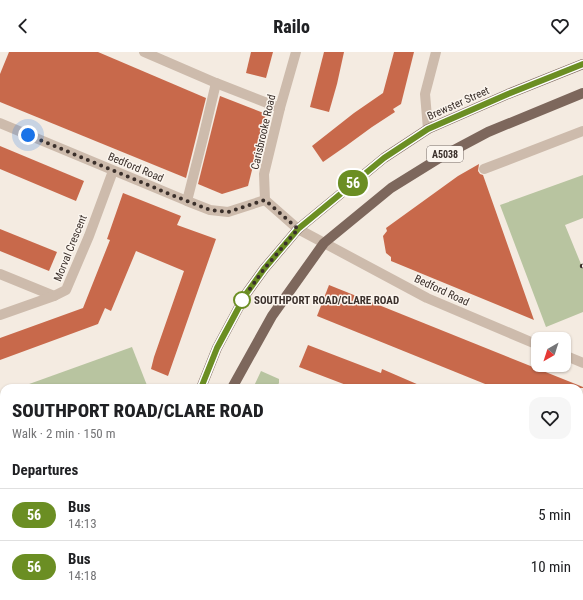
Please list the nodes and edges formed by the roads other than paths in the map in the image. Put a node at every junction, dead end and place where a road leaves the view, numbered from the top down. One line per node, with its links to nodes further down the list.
1 (144, 52): 5 (street)
2 (296, 52): 7 (street, Carisbrooke Road)
3 (436, 52): 9 (street)
4 (583, 64): 9 (main road, Brewster Street / A5038)
5 (216, 83): 7 (street); 14 (street)
6 (583, 93): 16 (main road, A5038)
7 (280, 108): 13 (street, Carisbrooke Road)
8 (0, 123): 12 (street, Bedford Road)
9 (428, 129): 15 (main road, Brewster Street / A5038)
10 (583, 131): 11 (street)
11 (484, 169)
12 (114, 171): 14 (street, Bedford Road); 18 (street, Morval Crescent)
13 (265, 200): 14 (street, Bedford Road); 15 (street)
14 (187, 201)
15 (298, 229): 16 (street, Bedford Road); 23 (main road, A5038)
16 (324, 243): 20 (street, Bedford Road); 24 (main road, A5038)
17 (0, 274): 18 (street)
18 (54, 296): 19 (street, Morval Crescent)
19 (0, 315)
20 (531, 342)
21 (571, 358): 22 (street)
22 (583, 363)
23 (203, 384)
24 (234, 384)

